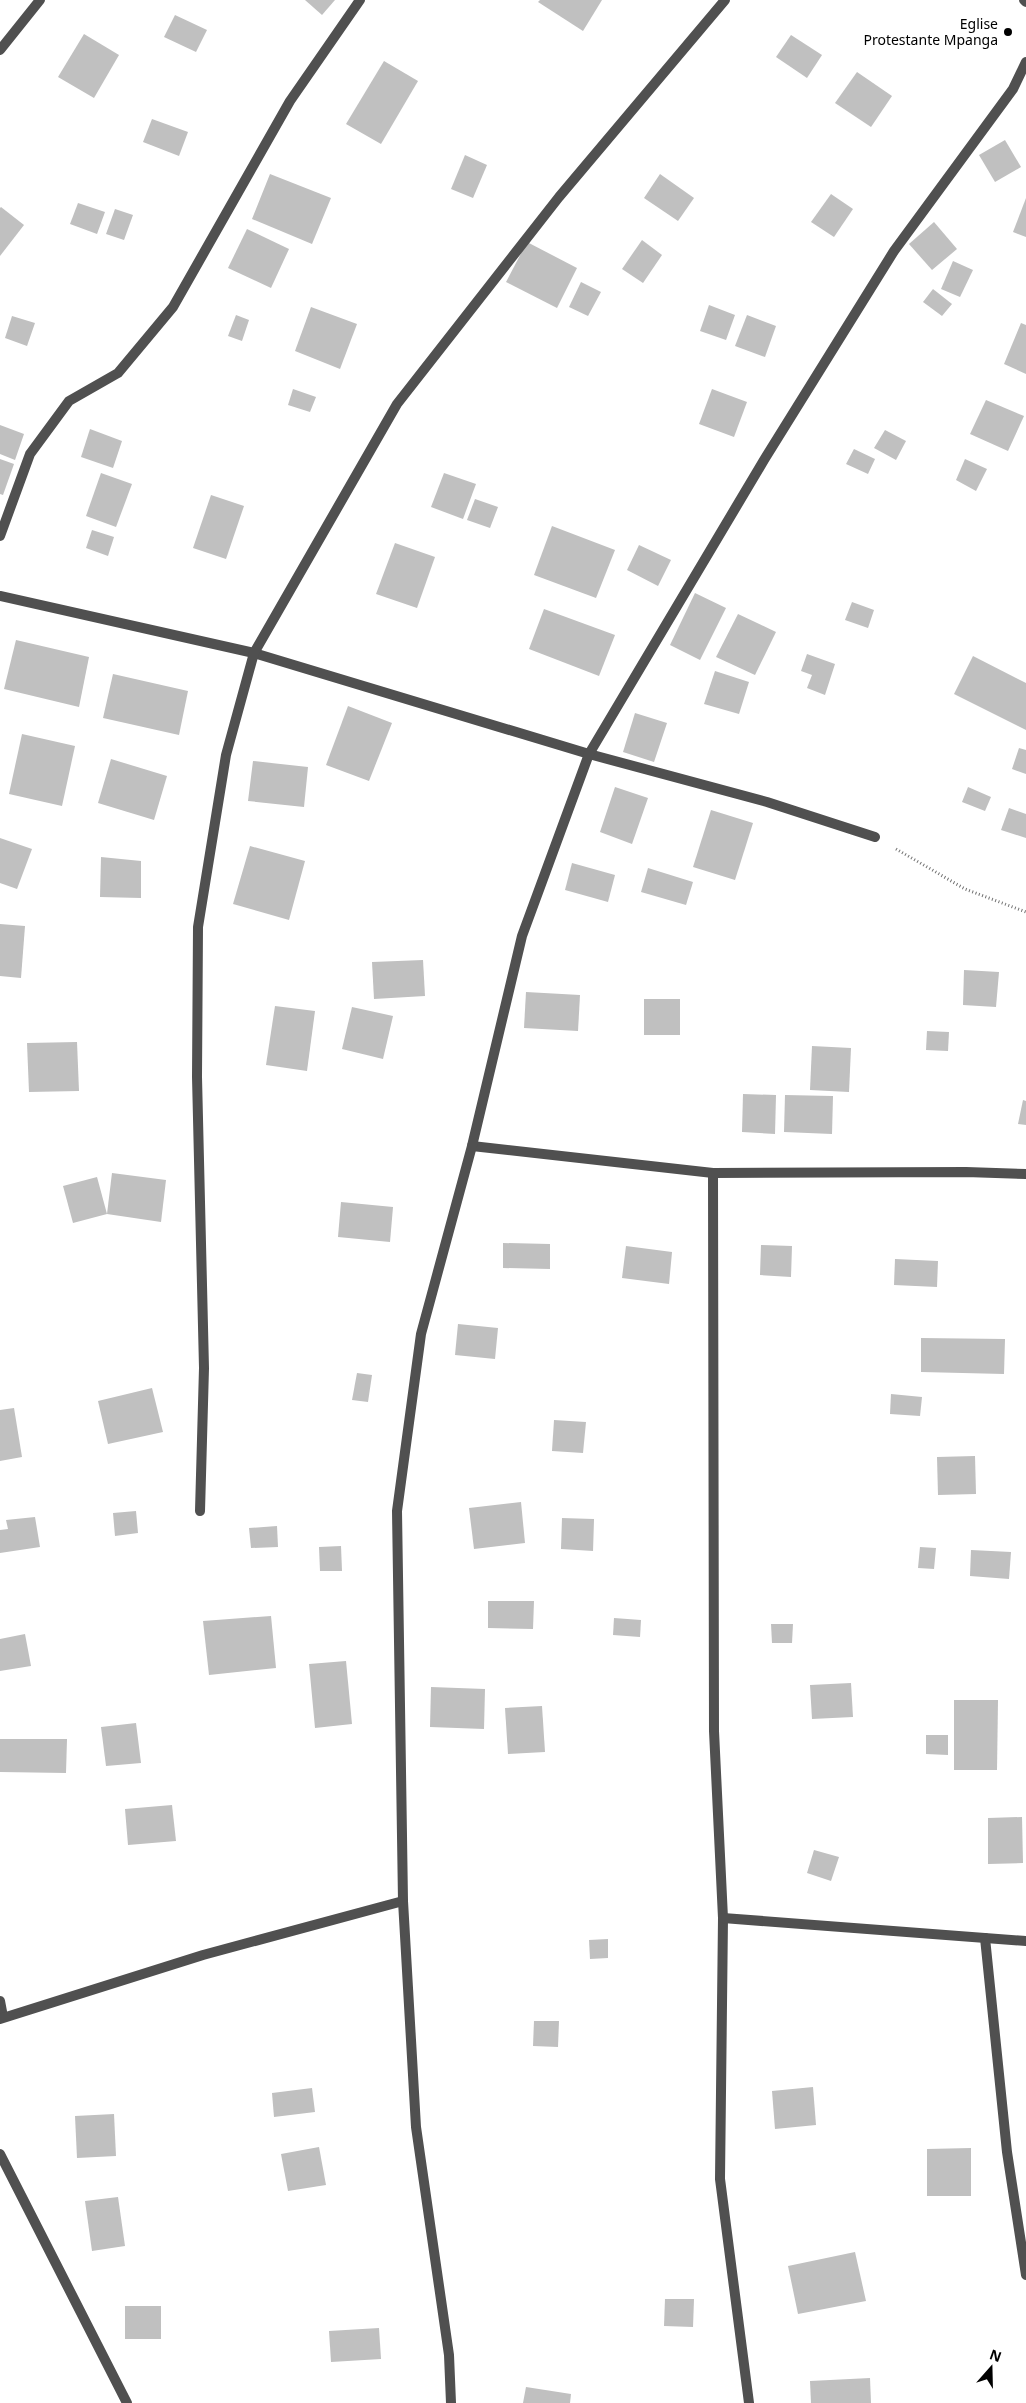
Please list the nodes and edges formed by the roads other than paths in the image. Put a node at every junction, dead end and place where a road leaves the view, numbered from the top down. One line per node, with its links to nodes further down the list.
1 (40, 0): 4 (street)
2 (360, 0): 6 (street)
3 (725, 0): 8 (street)
4 (0, 50)
5 (1026, 62): 9 (street)
6 (0, 536)
7 (0, 596): 8 (street)
8 (254, 653): 9 (street); 14 (street)
9 (589, 754): 10 (street); 11 (street)
10 (876, 837)
11 (472, 1146): 12 (street); 15 (street)
12 (713, 1173): 13 (street); 16 (street)
13 (1026, 1174)
14 (200, 1511)
15 (403, 1901): 20 (street); 24 (street)
16 (723, 1918): 17 (street); 25 (street)
17 (985, 1938): 18 (street); 22 (street)
18 (1026, 1941)
19 (0, 2001): 20 (street)
20 (2, 2018)
21 (0, 2154): 23 (street)
22 (1026, 2275)
23 (127, 2403)
24 (451, 2403)
25 (749, 2403)

